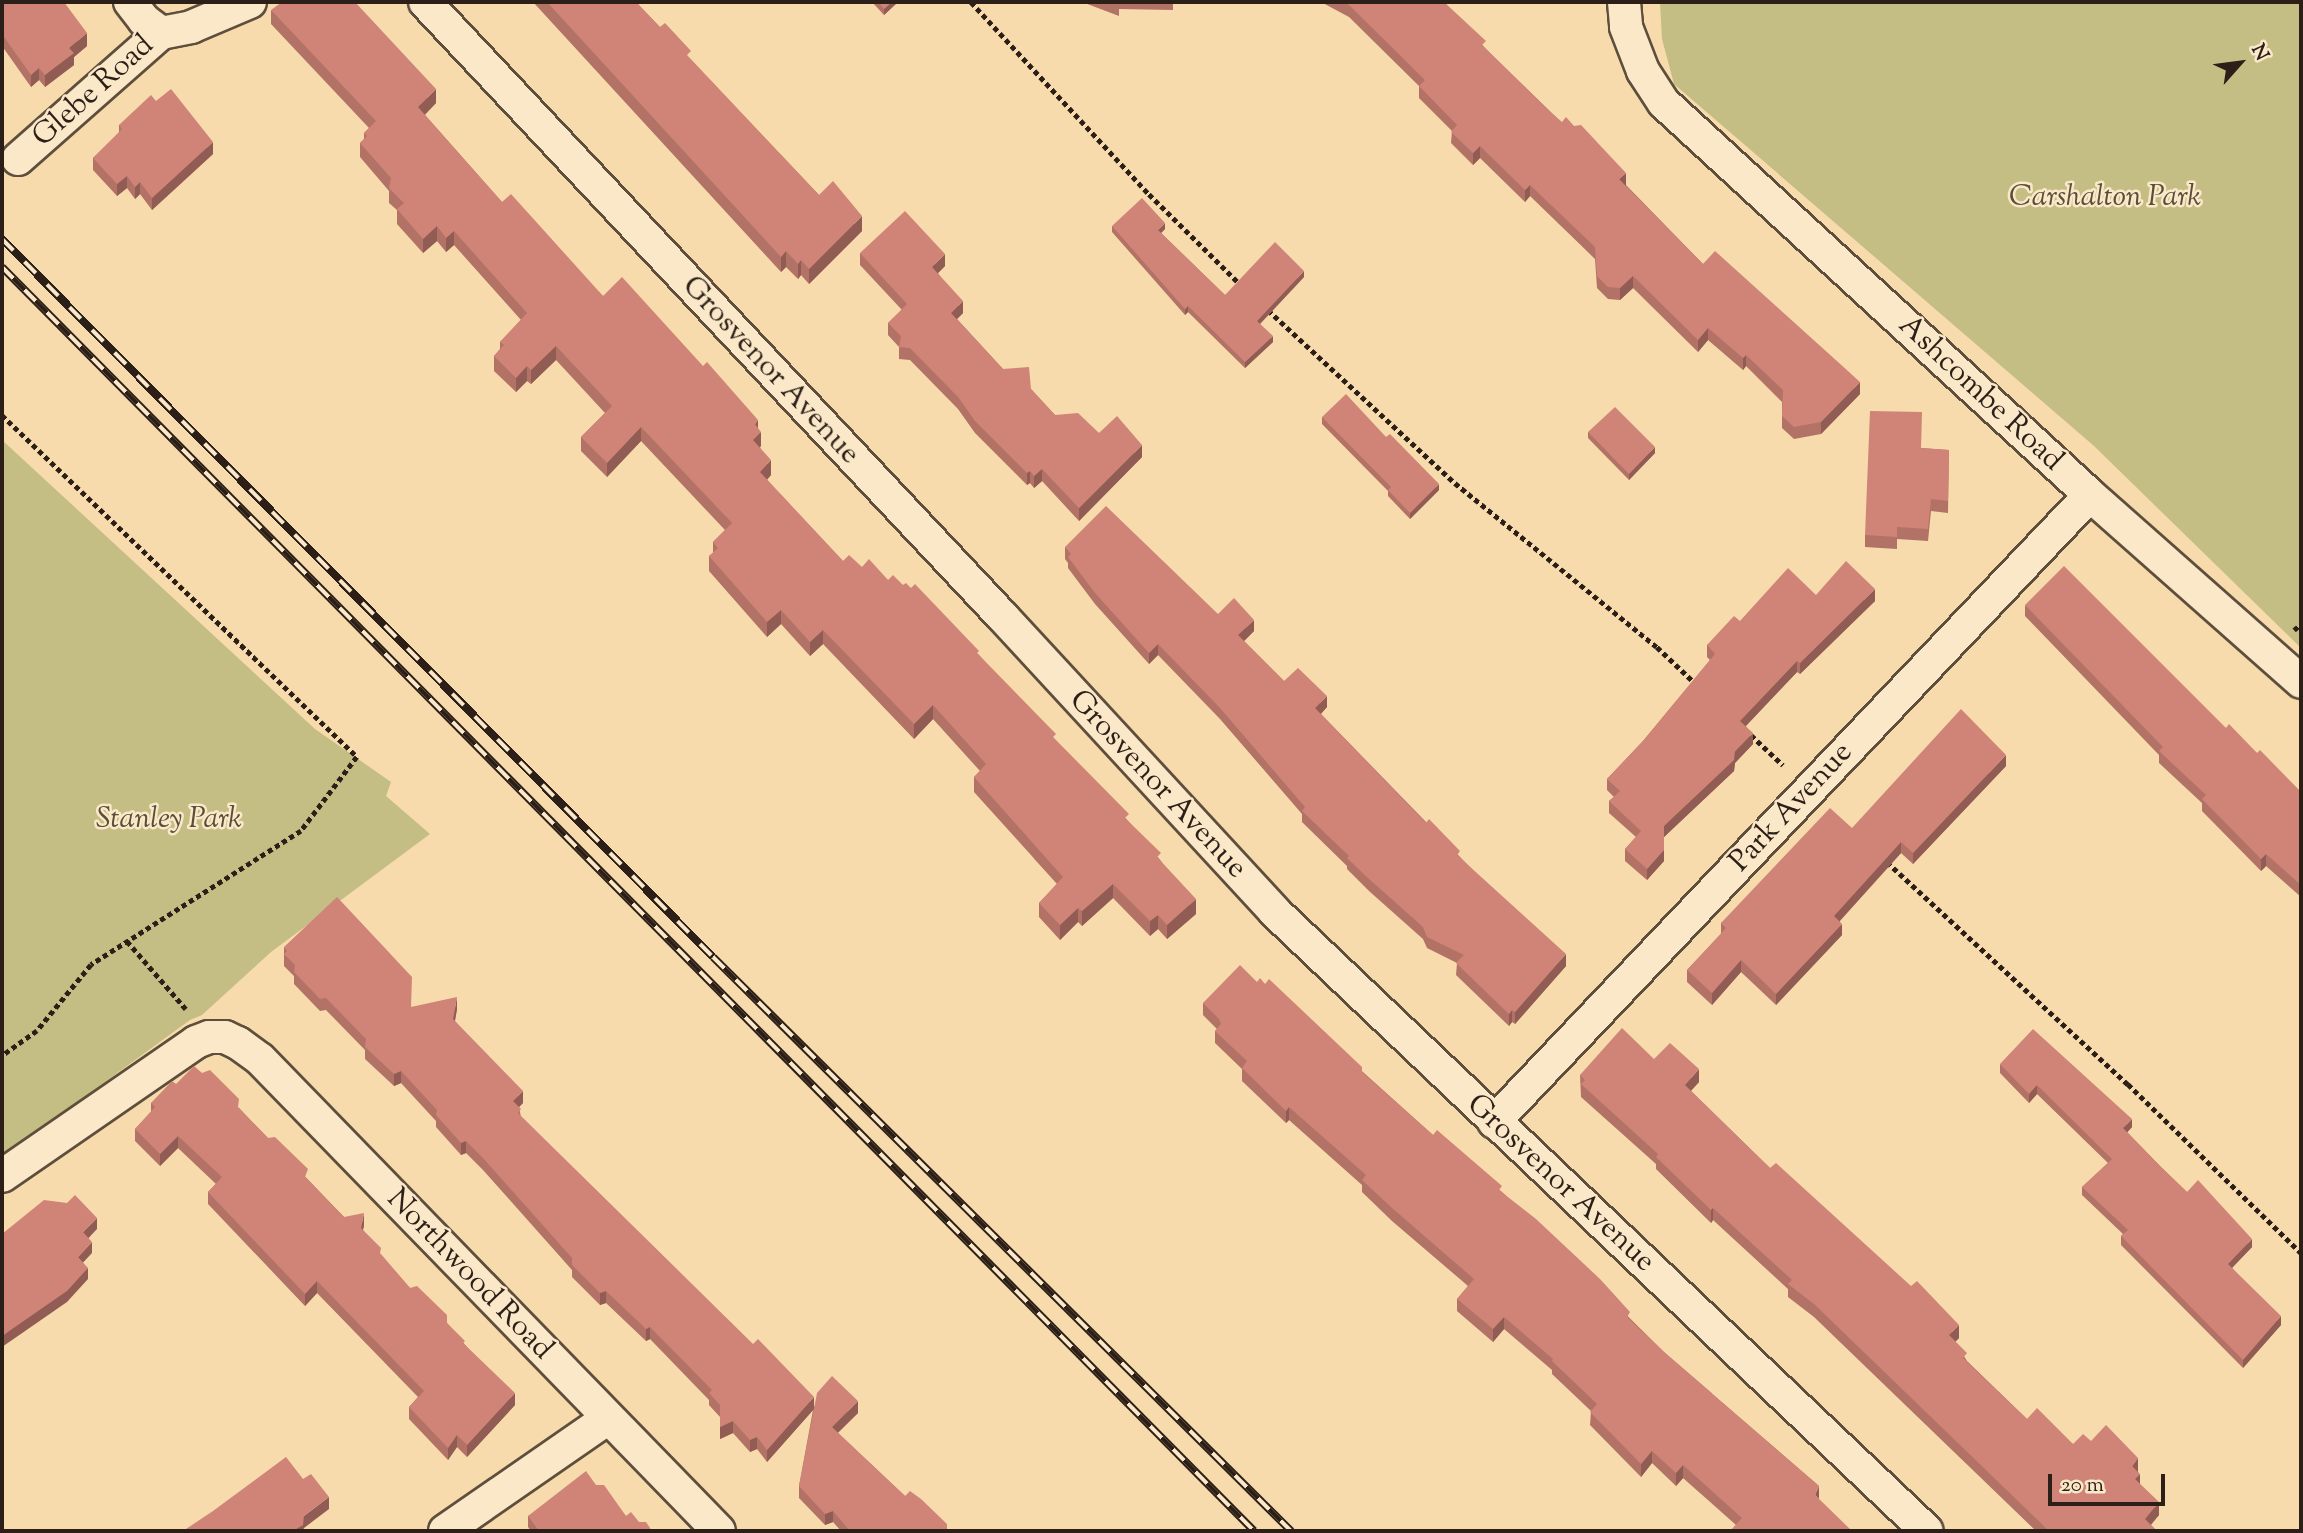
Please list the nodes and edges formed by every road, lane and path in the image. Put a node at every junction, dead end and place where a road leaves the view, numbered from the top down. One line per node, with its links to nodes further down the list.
1 (130, 2): 6 (street)
2 (250, 2): 6 (street, Glebe Road)
3 (425, 2): 20 (street, Grosvenor Avenue)
4 (971, 2): 8 (path)
5 (1624, 2): 11 (street, Ashcombe Road)
6 (160, 33): 7 (street, Glebe Road)
7 (18, 159)
8 (1246, 289)
9 (1266, 308): 13 (path)
10 (2, 415): 17 (path)
11 (2090, 495): 12 (street, Ashcombe Road); 15 (street, Park Avenue)
12 (2301, 681)
13 (1698, 685)
14 (1748, 733): 15 (path)
15 (1809, 790): 20 (street, Park Avenue)
16 (1879, 854): 22 (path)
17 (127, 941): 18 (path); 19 (path)
18 (209, 1037): 21 (street); 23 (street, Northwood Road)
19 (2, 1056)
20 (1494, 1122): 26 (street, Grosvenor Avenue)
21 (2, 1176)
22 (2301, 1253)
23 (607, 1419): 24 (street); 25 (street, Northwood Road)
24 (445, 1531)
25 (719, 1531)
26 (1927, 1531)

